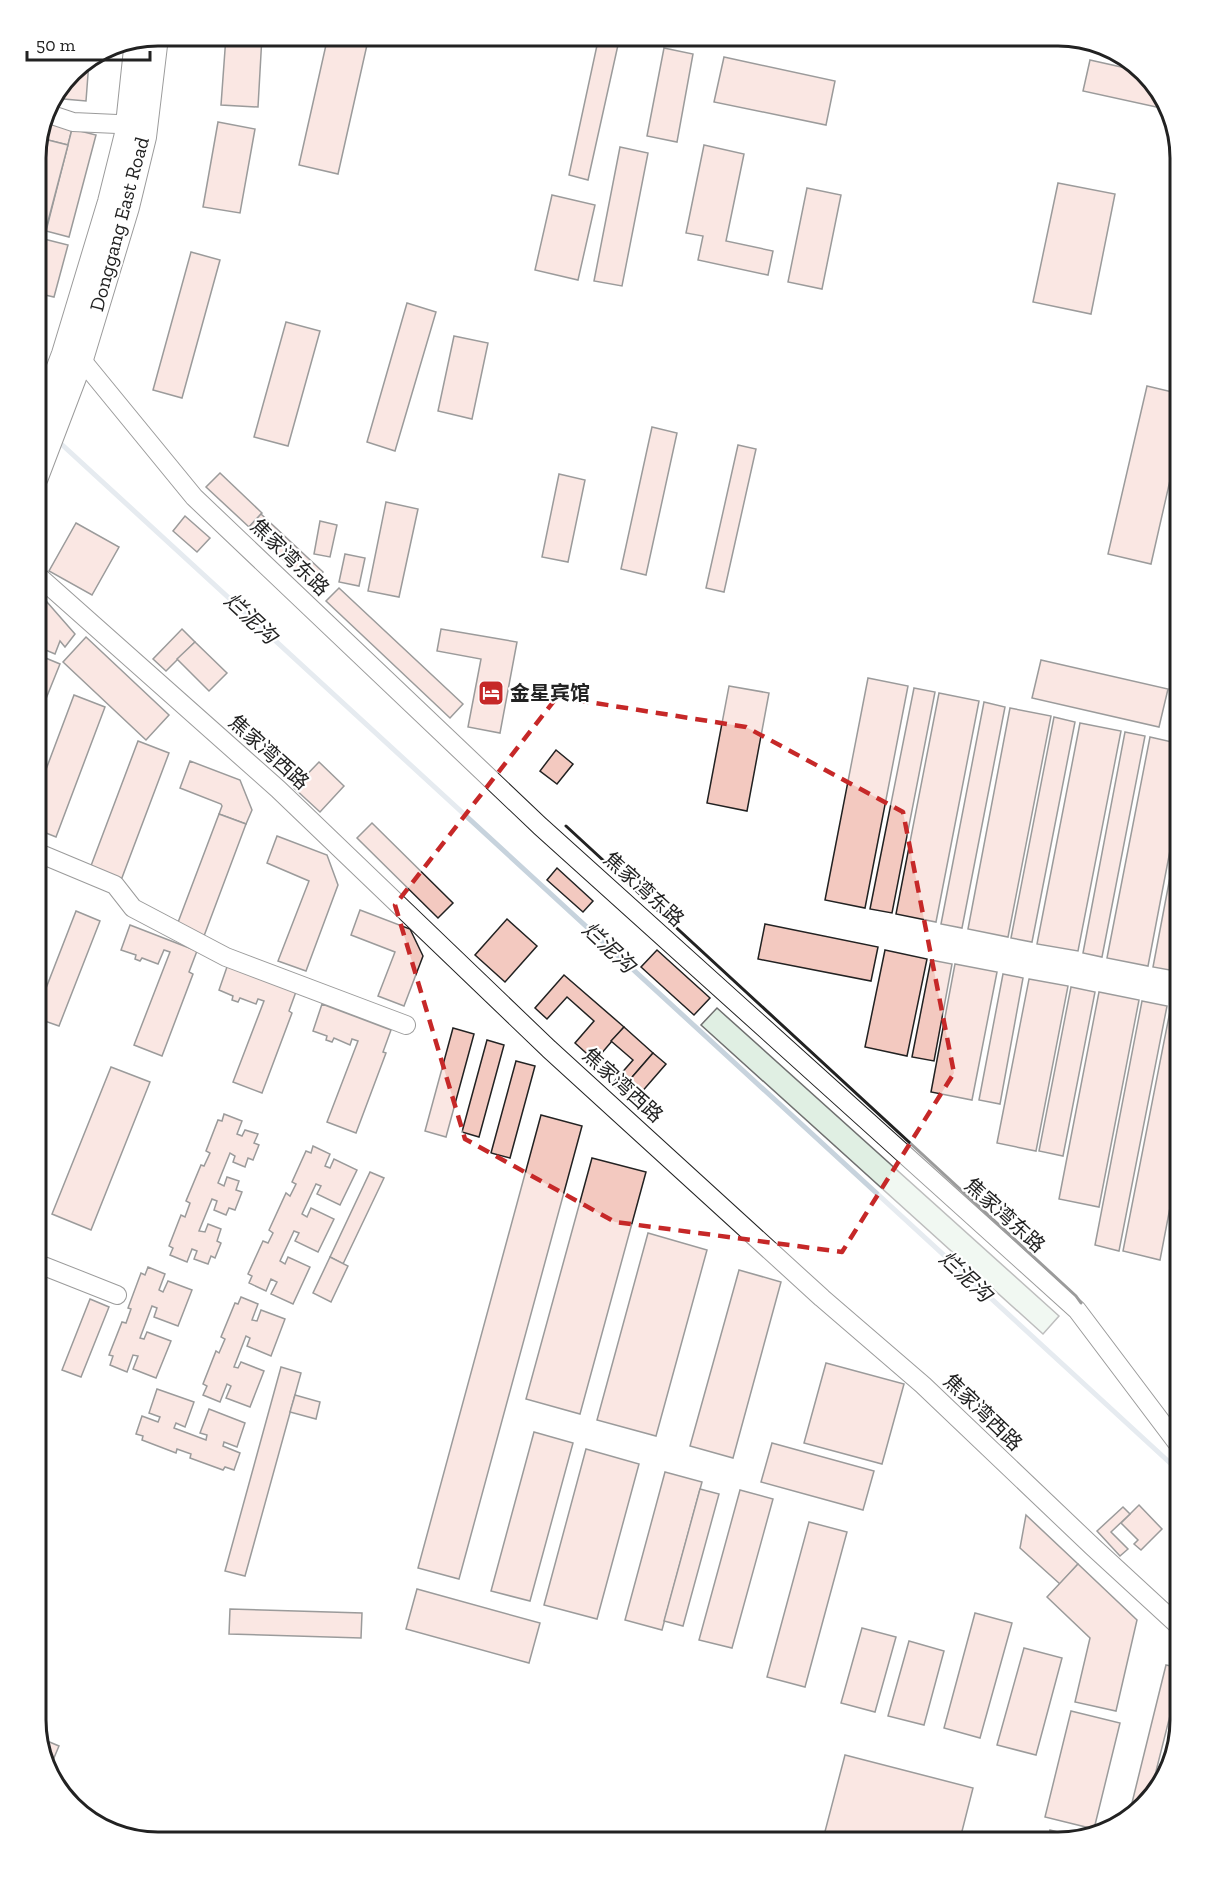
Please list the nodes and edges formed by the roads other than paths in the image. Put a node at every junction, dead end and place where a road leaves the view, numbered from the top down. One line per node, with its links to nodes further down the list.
1 (154, 47): 4 (main road, Donggang East Road)
2 (137, 49): 4 (main road, Donggang East Road)
3 (55, 116): 4 (street)
4 (136, 124): 5 (main road, Donggang East Road); 6 (main road, Donggang East Road)
5 (81, 359): 6 (main road, Donggang East Road); 14 (street, 焦家湾东路)
6 (56, 401): 7 (main road); 8 (main road)
7 (47, 413)
8 (47, 438)
9 (47, 584): 15 (street, 焦家湾西路)
10 (47, 856): 11 (street)
11 (405, 1024)
12 (46, 1267): 13 (street)
13 (117, 1295)
14 (1171, 1435)
15 (1171, 1619)

